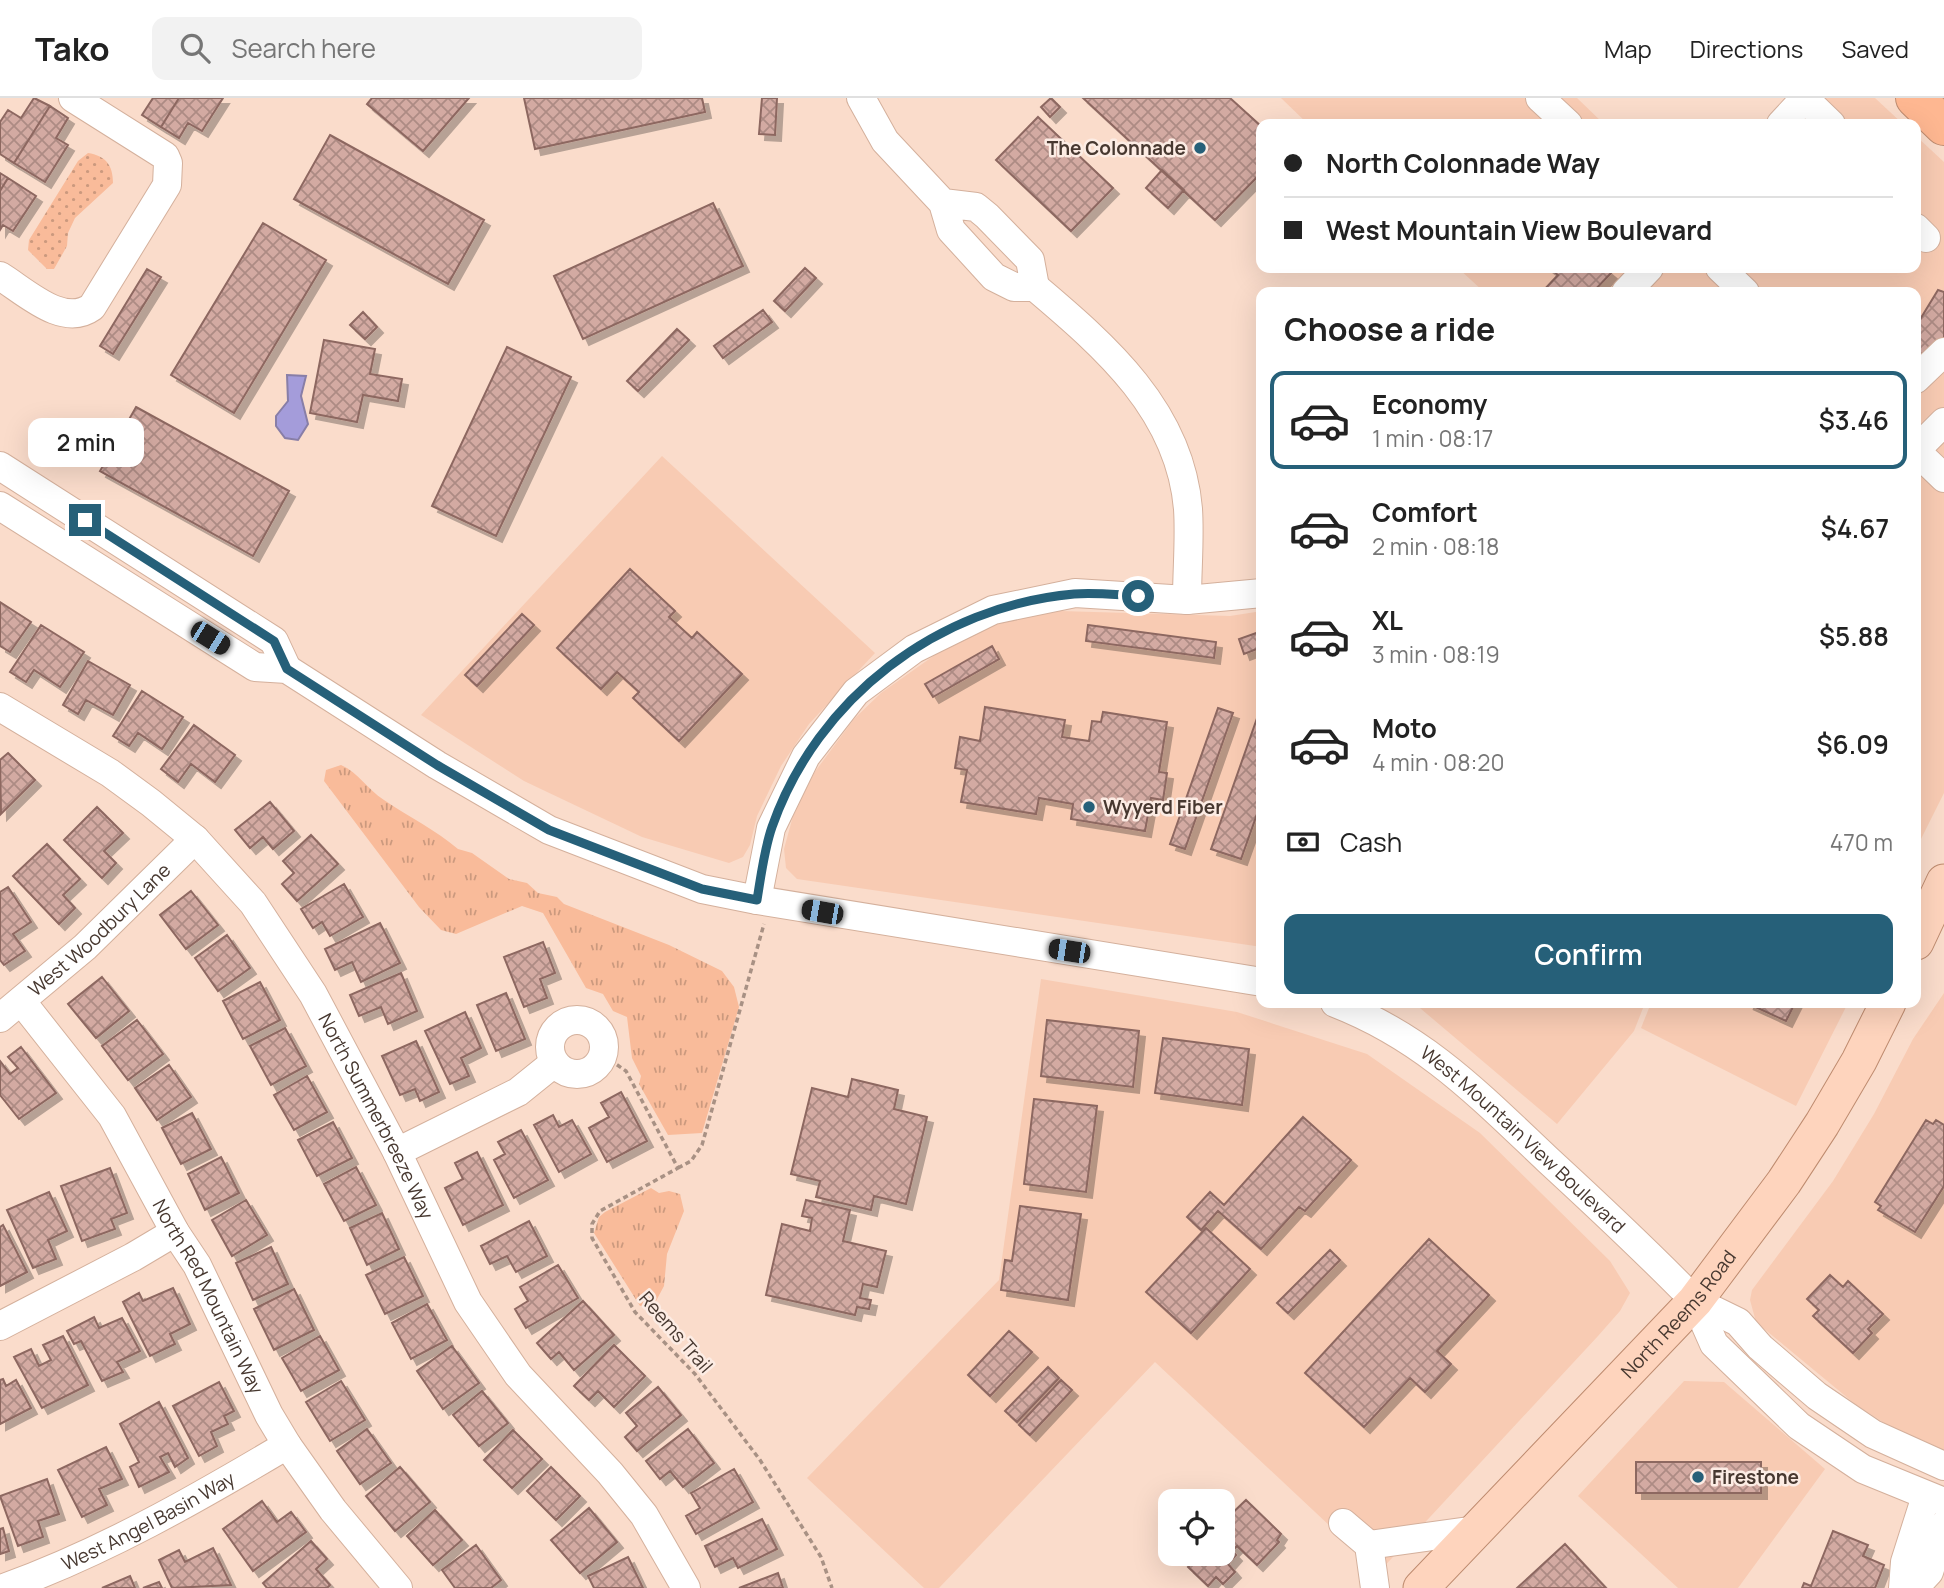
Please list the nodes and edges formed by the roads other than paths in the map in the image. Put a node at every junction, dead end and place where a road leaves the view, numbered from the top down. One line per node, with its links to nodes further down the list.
1 (73, 98): 15 (street)
2 (861, 98): 10 (street)
3 (1540, 98): 6 (street)
4 (1805, 98): 7 (street); 8 (street)
5 (1915, 98): 9 (highway)
6 (1563, 119)
7 (1786, 119)
8 (1826, 119)
9 (1944, 126)
10 (943, 203): 11 (street); 12 (street)
11 (1004, 232): 12 (street); 16 (street)
12 (976, 257): 16 (street)
13 (1644, 273): 17 (street)
14 (1725, 273): 18 (street)
15 (0, 276)
16 (1035, 287): 28 (street)
17 (1631, 287)
18 (1740, 287)
19 (1944, 352): 20 (street)
20 (1921, 374)
21 (1944, 422): 22 (street)
22 (1921, 446)
23 (1921, 456): 25 (street)
24 (0, 466): 29 (street)
25 (1944, 478)
26 (0, 506): 29 (street)
27 (1256, 594): 28 (street)
28 (1187, 600): 33 (street)
29 (287, 669): 33 (street)
30 (0, 707): 31 (street, North Summerbreeze Way)
31 (194, 839): 36 (street, West Woodbury Lane); 41 (street, North Summerbreeze Way)
32 (1944, 882): 34 (main road)
33 (763, 901): 35 (street)
34 (1921, 931)
35 (1256, 981)
36 (23, 1002): 39 (street, West Woodbury Lane); 42 (street, North Red Mountain Way)
37 (1346, 1008): 43 (street, West Mountain View Boulevard)
38 (1886, 1008): 43 (main road, North Reems Road)
39 (0, 1018)
40 (554, 1063): 40 (street); 41 (street)
41 (397, 1152): 54 (street, North Summerbreeze Way)
42 (175, 1232): 44 (street); 45 (street, North Red Mountain Way)
43 (1695, 1301): 46 (street, West Mountain View Boulevard); 47 (street, West Mountain View Boulevard); 50 (main road, North Reems Road)
44 (0, 1326)
45 (287, 1445): 52 (street, West Angel Basin Way); 53 (street, North Red Mountain Way)
46 (1944, 1466)
47 (1935, 1499): 57 (street)
48 (1343, 1523): 51 (street)
49 (1944, 1525): 58 (street)
50 (1476, 1530): 51 (street); 56 (main road, North Reems Road)
51 (1369, 1545): 55 (street)
52 (4, 1588)
53 (398, 1588)
54 (686, 1588)
55 (1375, 1588)
56 (1421, 1588)
57 (1903, 1588)
58 (1914, 1588)

